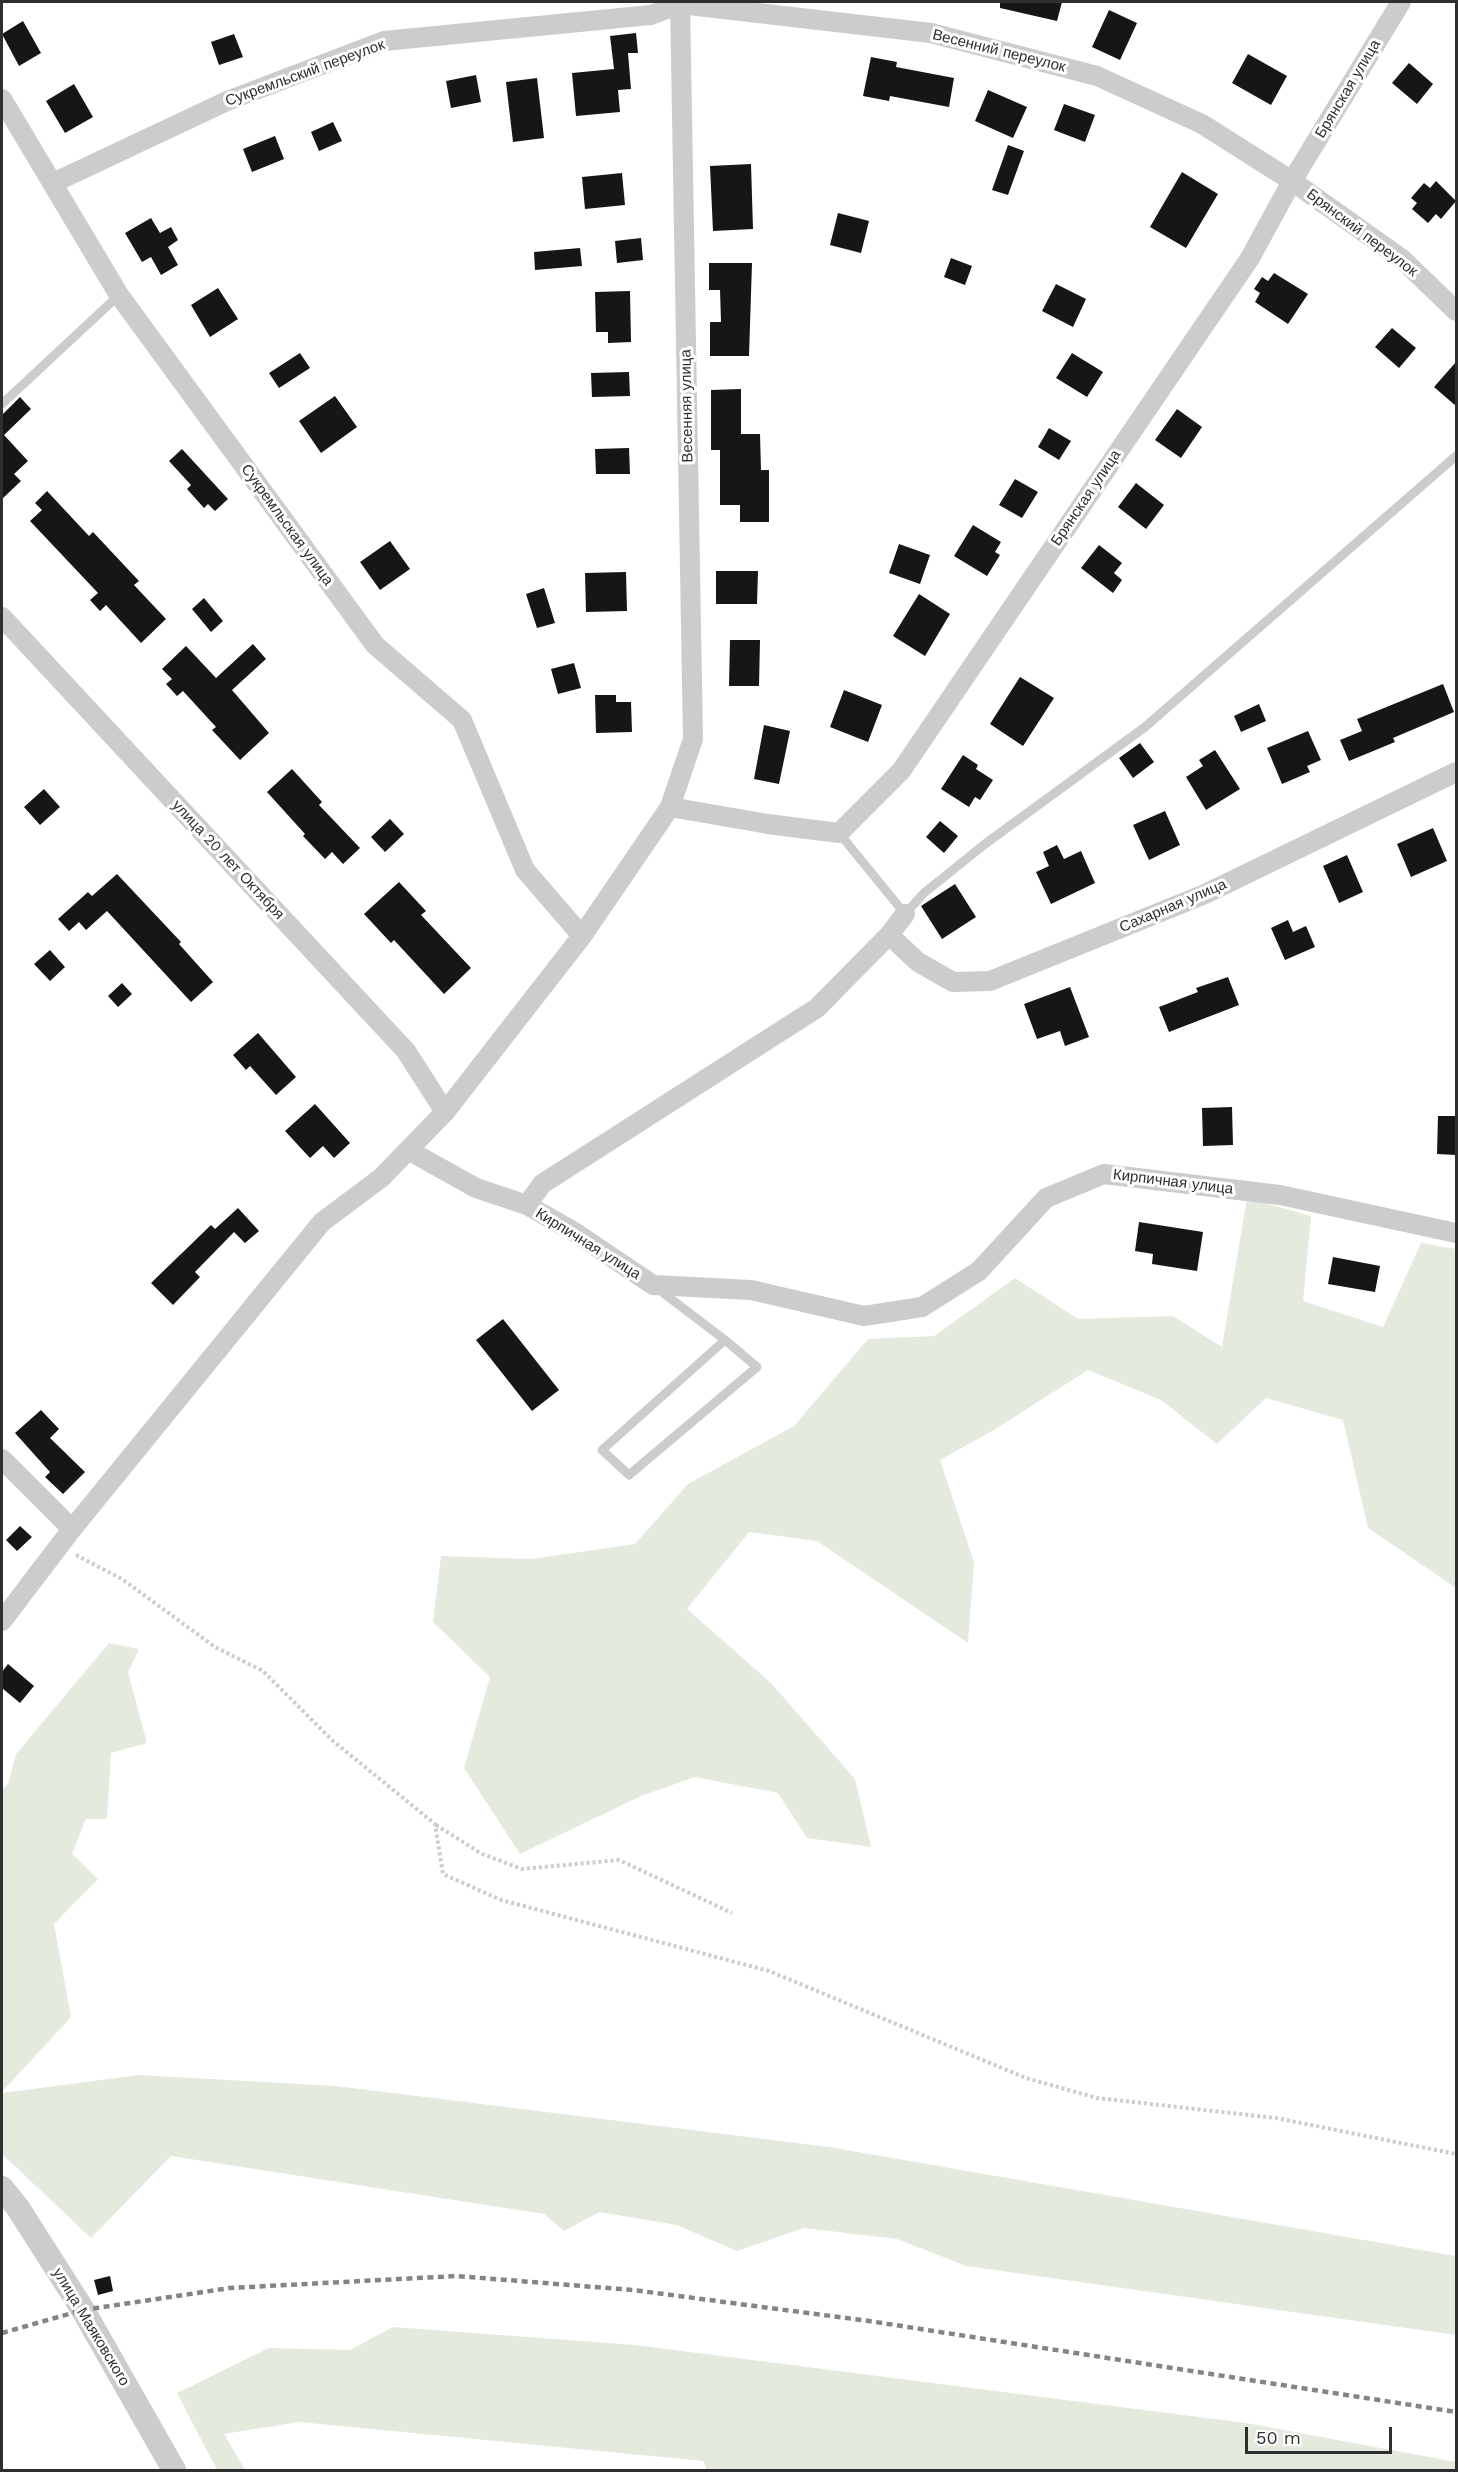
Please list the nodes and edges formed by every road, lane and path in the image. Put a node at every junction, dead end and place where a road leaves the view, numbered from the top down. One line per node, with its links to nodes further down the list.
1 (1401, 2): 4 (street, Брянская улица)
2 (680, 3): 4 (street, Весенний переулок); 5 (street, Сукремльский переулок); 12 (street, Весенняя улица)
3 (2, 99): 5 (street, Сукремльская улица)
4 (1292, 181): 7 (street, Брянский переулок); 13 (street, Брянская улица)
5 (53, 183): 6 (street, Сукремльская улица)
6 (119, 295): 8 (lane); 16 (street, Сукремльская улица)
7 (1456, 310)
8 (2, 404)
9 (1456, 456): 14 (lane)
10 (2, 617): 17 (street, улица 20 лет Октября)
11 (1456, 772): 15 (street, Сахарная улица)
12 (670, 807): 13 (street); 16 (street, Весенняя улица)
13 (839, 833): 14 (lane)
14 (905, 914): 15 (street)
15 (889, 935): 19 (street)
16 (582, 936): 17 (street, Весенняя улица)
17 (445, 1112): 18 (street, Весенняя улица)
18 (408, 1150): 19 (street, Кирпичная улица); 24 (street, Весенняя улица)
19 (527, 1205): 21 (street, Кирпичная улица)
20 (1456, 1233): 21 (street, Кирпичная улица)
21 (652, 1285): 22 (lane)
22 (725, 1340): 22 (lane)
23 (2, 1459): 24 (street)
24 (72, 1529): 25 (street, Весенняя улица)
25 (59, 1546): 26 (street, Весенняя улица); 27 (path)
26 (2, 1621)
27 (435, 1824): 28 (path); 29 (path)
28 (732, 1914)
29 (1456, 2154)
30 (2, 2188): 31 (street, улица Маяковского)
31 (174, 2470)

